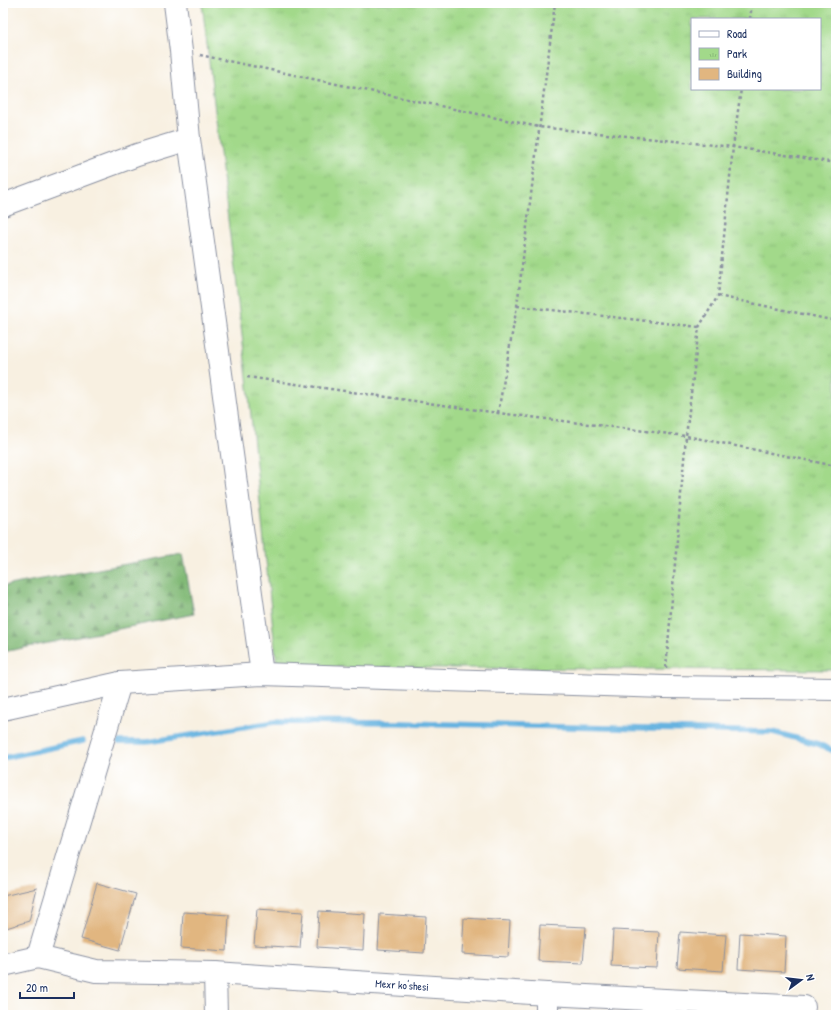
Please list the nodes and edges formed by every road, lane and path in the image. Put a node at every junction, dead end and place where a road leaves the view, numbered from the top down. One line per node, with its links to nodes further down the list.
1 (175, 3): 5 (street)
2 (555, 3): 7 (path)
3 (752, 3): 4 (path)
4 (750, 18)
5 (181, 51): 7 (path); 8 (street)
6 (741, 90): 9 (path)
7 (539, 127): 9 (path); 13 (path)
8 (189, 139): 11 (street); 20 (street)
9 (733, 147): 10 (path); 12 (path)
10 (836, 163)
11 (3, 205)
12 (718, 296): 14 (path); 15 (path)
13 (517, 306): 15 (path); 17 (path)
14 (836, 321)
15 (699, 327): 18 (path)
16 (247, 377): 17 (path)
17 (498, 413): 18 (path)
18 (686, 436): 19 (path); 22 (path)
19 (836, 466)
20 (262, 674): 21 (street); 22 (street)
21 (120, 683): 24 (street); 25 (street)
22 (665, 687): 23 (street)
23 (836, 689)
24 (3, 709)
25 (38, 957): 26 (street, Mexr ko'shesi); 27 (street, Mexr ko'shesi)
26 (3, 965)
27 (216, 973): 28 (street, Mexr ko'shesi); 30 (street)
28 (547, 994): 29 (street, Mexr ko'shesi); 31 (street)
29 (804, 1007)
30 (216, 1015)
31 (547, 1015)

